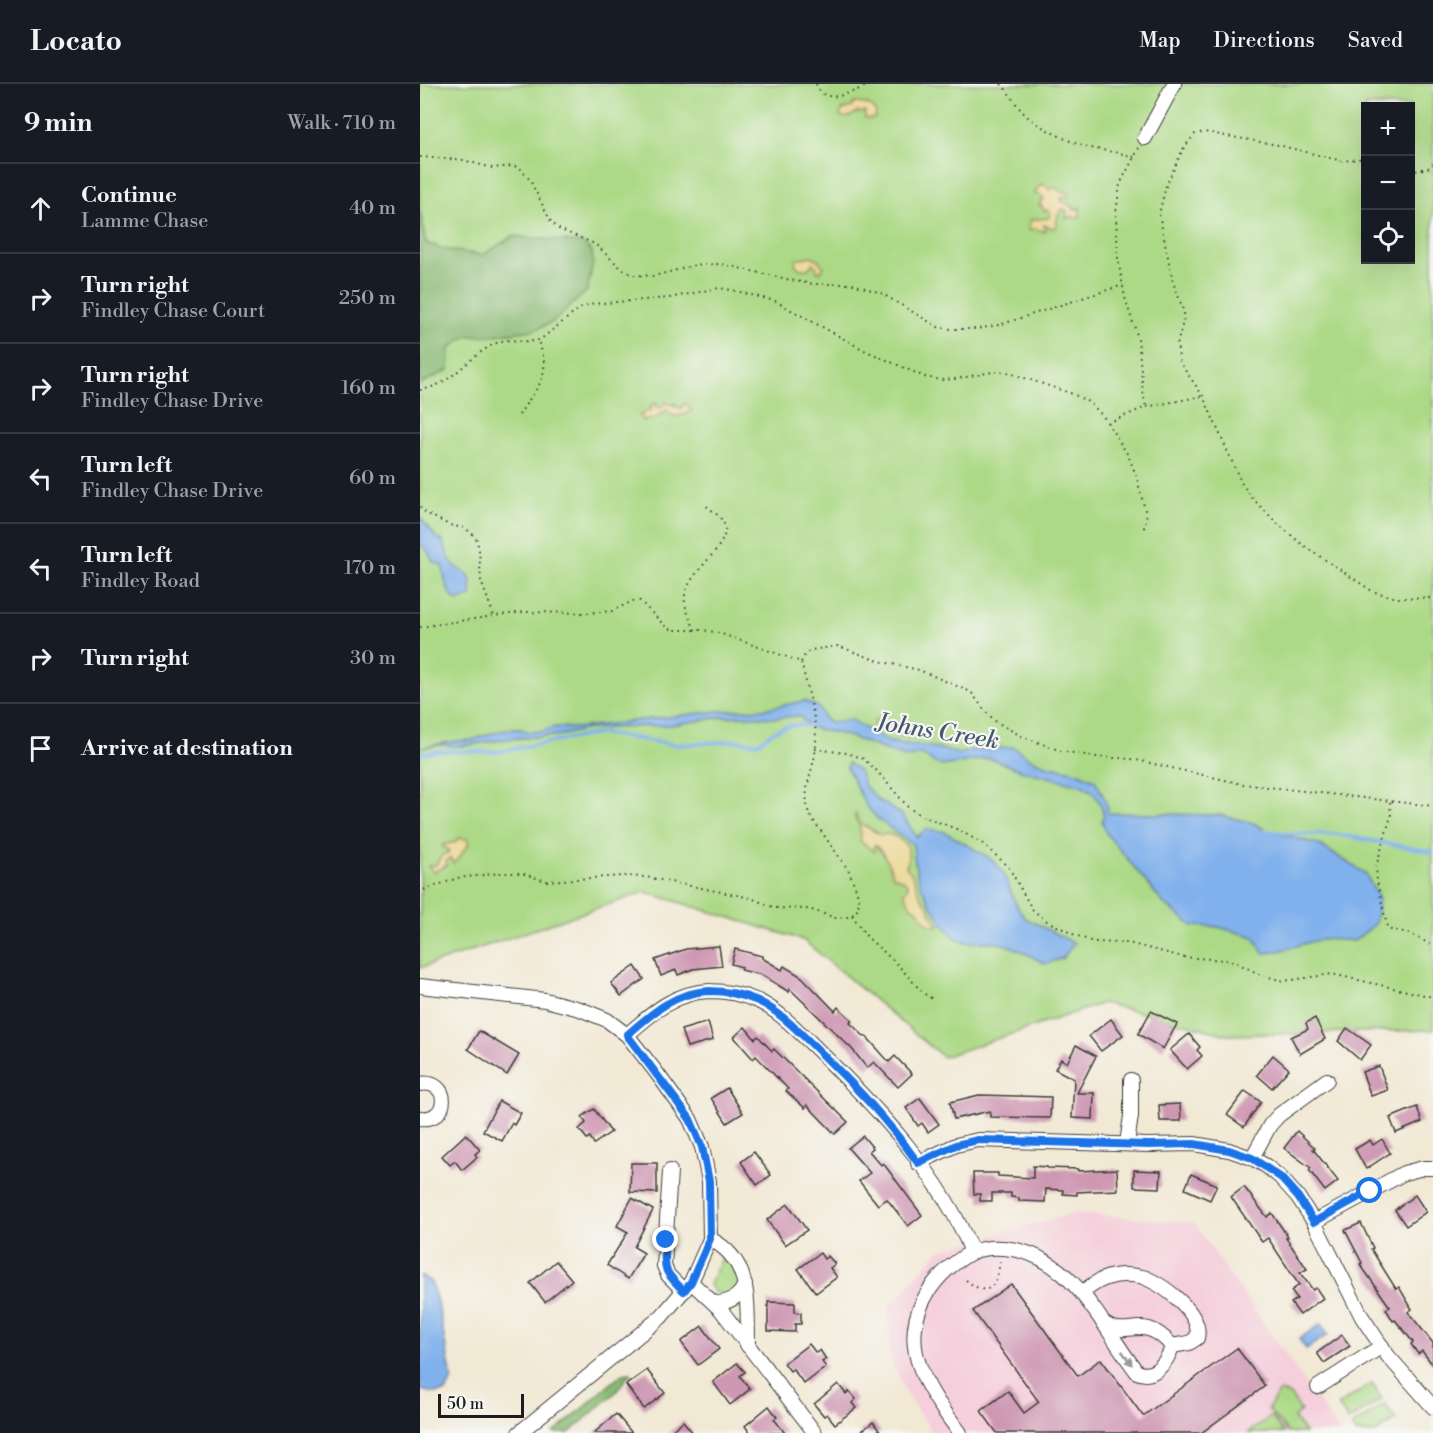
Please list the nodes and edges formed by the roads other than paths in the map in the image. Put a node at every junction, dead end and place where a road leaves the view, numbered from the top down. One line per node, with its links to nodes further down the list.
1 (1174, 84): 2 (street)
2 (1144, 138)
3 (420, 987): 4 (street)
4 (627, 1035): 11 (street); 15 (street)
5 (1131, 1080): 9 (street)
6 (1327, 1080): 10 (street)
7 (420, 1084): 8 (street)
8 (420, 1118)
9 (1126, 1143): 10 (street); 11 (street)
10 (1252, 1158): 14 (street)
11 (918, 1163): 16 (street)
12 (1433, 1168): 14 (street)
13 (670, 1171): 18 (street)
14 (1314, 1222): 24 (street)
15 (710, 1239): 17 (street); 18 (street)
16 (972, 1252): 19 (street); 29 (street)
17 (745, 1284): 20 (street); 22 (street)
18 (687, 1287): 20 (street); 27 (street)
19 (1082, 1293): 21 (street); 23 (street)
20 (715, 1303): 22 (street)
21 (1102, 1323): 23 (street); 23 (street, one-way to 23)
22 (748, 1346): 28 (street)
23 (1172, 1346)
24 (1382, 1346): 25 (street); 26 (street)
25 (1318, 1387)
26 (1433, 1407)
27 (519, 1433)
28 (815, 1433)
29 (960, 1433)

